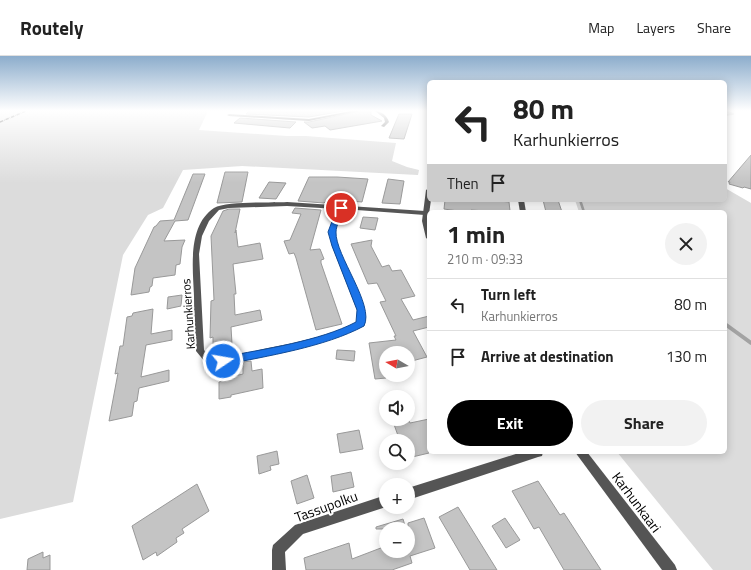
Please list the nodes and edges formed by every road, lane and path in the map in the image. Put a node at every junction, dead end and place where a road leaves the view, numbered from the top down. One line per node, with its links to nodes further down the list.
1 (427, 202): 3 (street)
2 (341, 208): 2 (street, Karhunkierros); 3 (street, Karhunkierros)
3 (425, 213): 4 (street)
4 (427, 230)
5 (532, 454): 7 (street)
6 (582, 454): 10 (street, Karhunkaari)
7 (415, 492)
8 (379, 503): 9 (street, Tassupolku)
9 (279, 570)
10 (670, 570)

